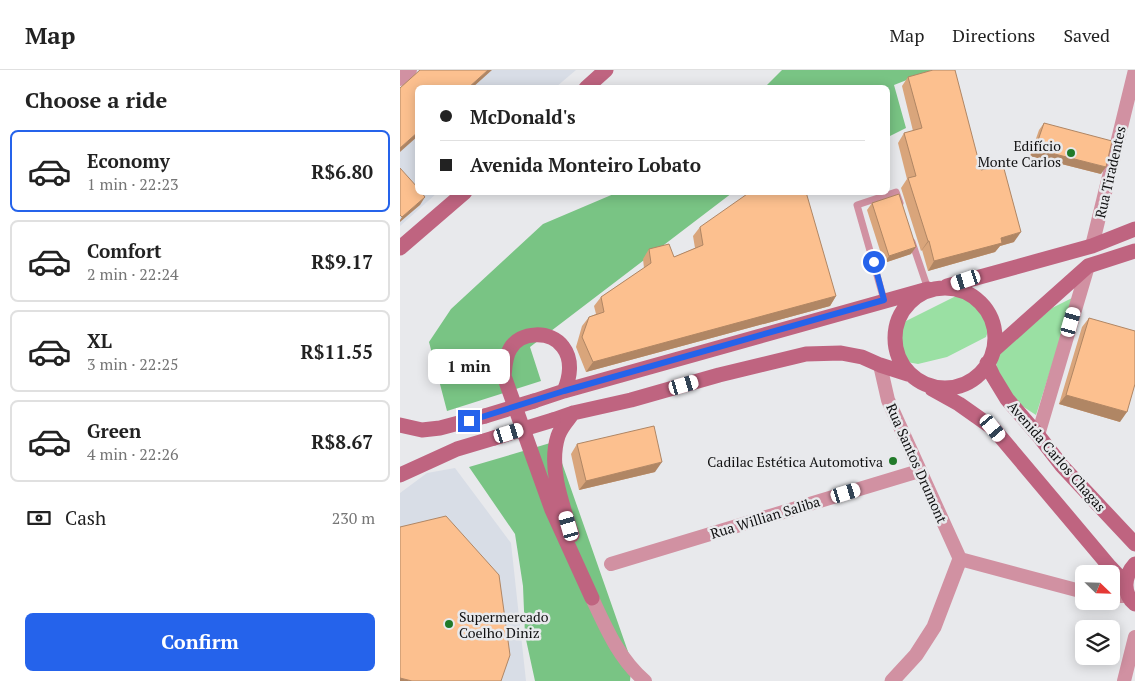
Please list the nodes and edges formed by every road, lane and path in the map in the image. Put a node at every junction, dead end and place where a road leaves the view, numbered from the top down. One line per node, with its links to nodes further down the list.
1 (410, 70): 4 (street)
2 (606, 70): 5 (main road)
3 (1135, 70): 12 (street, Rua Tiradentes)
4 (400, 78)
5 (589, 85)
6 (890, 194): 9 (lane)
7 (461, 195): 13 (main road)
8 (887, 195): 17 (lane)
9 (902, 210)
10 (1135, 229): 12 (main road)
11 (911, 236): 16 (lane)
12 (1092, 246): 16 (main road)
13 (400, 248)
14 (1135, 251): 15 (main road)
15 (1088, 266): 18 (main road); 25 (street)
16 (934, 288): 17 (main road); 18 (main road); 20 (main road)
17 (884, 300): 22 (main road)
18 (991, 356): 21 (main road); 25 (main road, Avenida Carlos Chagas)
19 (880, 365): 20 (main road); 23 (main road); 26 (street, Rua Santos Drumont)
20 (908, 374): 21 (main road)
21 (922, 384): 33 (main road)
22 (564, 391): 24 (main road, bridge); 34 (main road)
23 (574, 413): 27 (main road, bridge); 34 (main road)
24 (400, 425)
25 (1038, 435): 28 (main road, Avenida Carlos Chagas)
26 (919, 471): 29 (street, Rua Santos Drumont); 30 (street, Rua Willian Saliba)
27 (400, 475)
28 (1135, 544)
29 (960, 559): 32 (street); 37 (street)
30 (611, 564)
31 (1135, 564): 33 (main road)
32 (1075, 590)
33 (1130, 594)
34 (592, 598): 36 (street)
35 (1135, 637): 38 (street)
36 (645, 681)
37 (892, 681)
38 (1124, 681)

